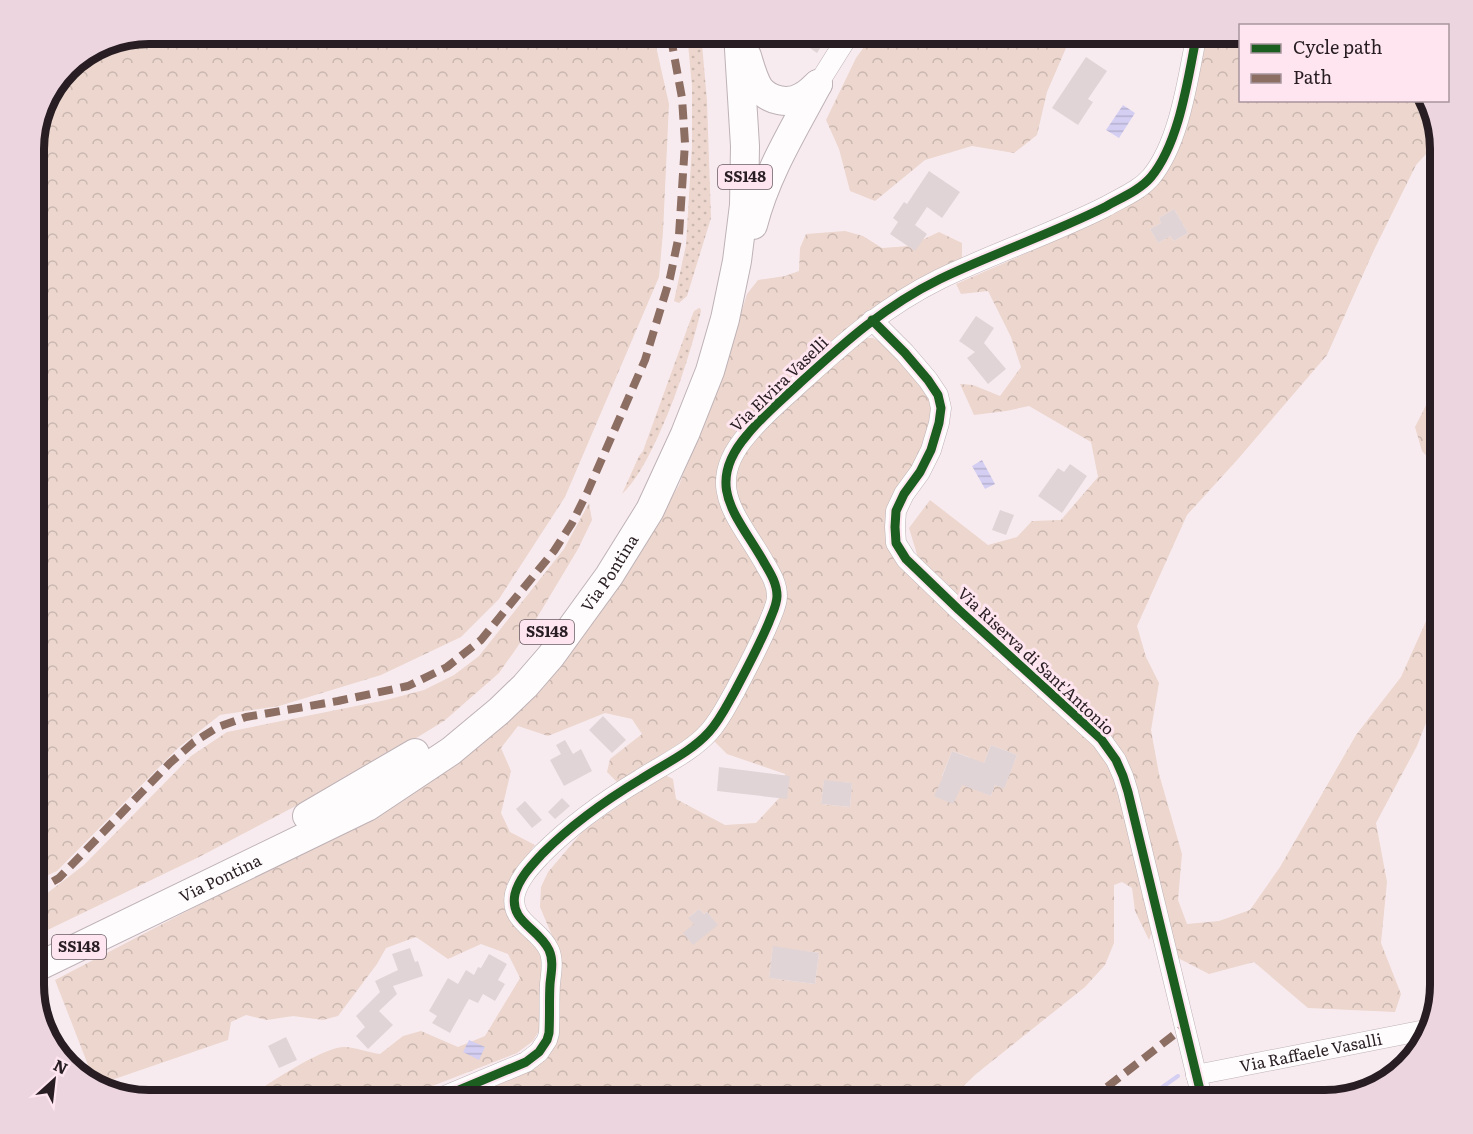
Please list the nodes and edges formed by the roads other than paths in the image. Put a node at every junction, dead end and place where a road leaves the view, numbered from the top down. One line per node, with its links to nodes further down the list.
1 (722, 44): 9 (highway, Via Pontina / SS148)
2 (740, 44): 7 (highway, Via Pontina / SS148)
3 (743, 44): 6 (highway)
4 (843, 44): 6 (street)
5 (1195, 44): 8 (street, Via Elvira Vaselli)
6 (818, 84): 7 (highway)
7 (725, 319): 10 (highway, Via Pontina / SS148)
8 (872, 320): 12 (street, Via Riserva di Sant'Antonio); 13 (street, Via Elvira Vaselli)
9 (44, 946)
10 (44, 964)
11 (1419, 1031): 12 (street, Via Raffaele Vasalli)
12 (1196, 1075): 14 (street, Via Riserva di Sant'Antonio)
13 (459, 1090)
14 (1200, 1090)

